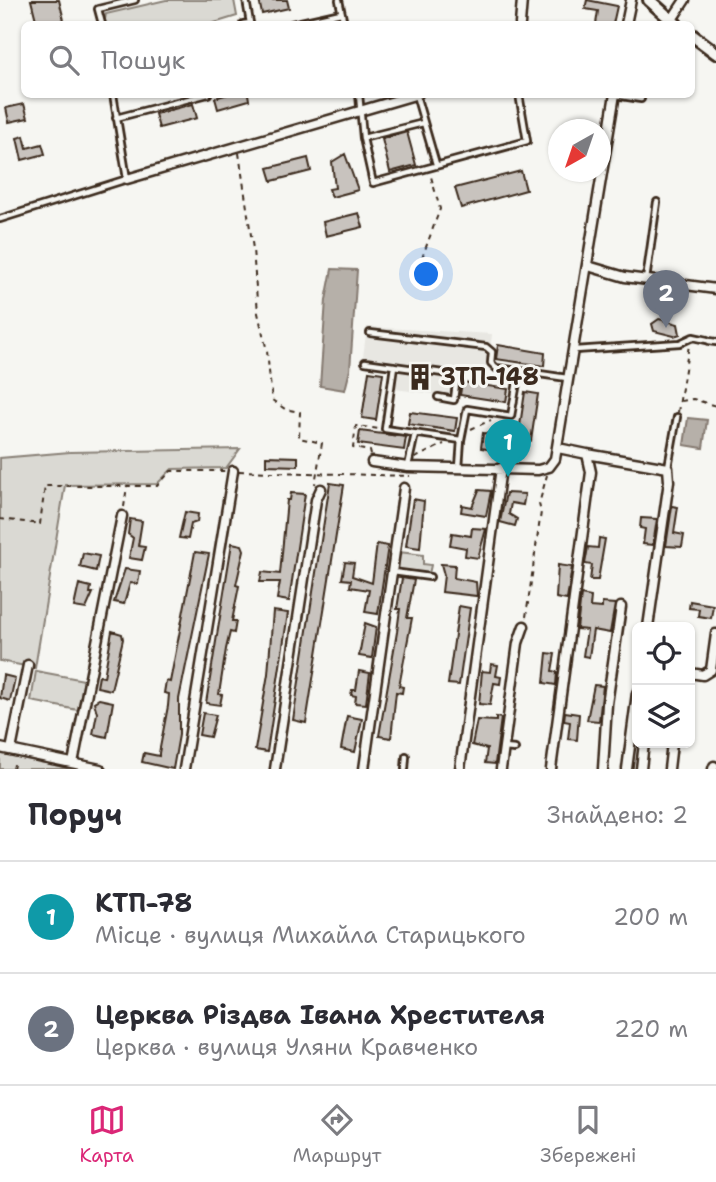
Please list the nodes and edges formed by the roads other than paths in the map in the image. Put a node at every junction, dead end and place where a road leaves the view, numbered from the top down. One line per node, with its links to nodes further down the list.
1 (135, 0): 9 (lane)
2 (246, 0): 10 (lane)
3 (339, 0): 8 (lane)
4 (522, 0): 13 (street)
5 (631, 0): 14 (street)
6 (649, 0): 15 (street)
7 (685, 0): 16 (street)
8 (341, 13): 11 (lane); 12 (lane)
9 (101, 21)
10 (251, 21)
11 (305, 21)
12 (343, 21)
13 (520, 21)
14 (627, 21)
15 (672, 21)
16 (675, 21)
17 (695, 38): 18 (street)
18 (716, 53)
19 (114, 98): 29 (lane)
20 (193, 98): 29 (lane)
21 (360, 98): 28 (lane)
22 (405, 98): 28 (street)
23 (417, 98): 30 (lane)
24 (520, 98): 32 (lane)
25 (615, 98): 36 (street)
26 (634, 98): 27 (lane)
27 (641, 99)
28 (363, 110): 31 (lane); 33 (street)
29 (116, 118): 33 (lane)
30 (423, 123): 31 (lane); 32 (lane)
31 (363, 138): 32 (lane)
32 (436, 164)
33 (127, 179): 35 (lane)
34 (657, 202): 37 (lane)
35 (0, 219)
36 (588, 266): 37 (street); 41 (street)
37 (646, 280): 38 (street)
38 (716, 289)
39 (370, 332): 44 (lane)
40 (716, 342): 41 (lane)
41 (575, 350): 45 (street)
42 (365, 362): 43 (lane)
43 (394, 366): 46 (lane); 48 (lane)
44 (519, 371): 45 (lane); 49 (lane)
45 (568, 378): 50 (street)
46 (438, 397)
47 (677, 417): 54 (lane)
48 (415, 434): 49 (lane); 56 (lane)
49 (461, 440): 55 (lane)
50 (558, 448): 51 (street); 53 (street)
51 (587, 454): 54 (street); 85 (street)
52 (372, 462): 56 (street)
53 (501, 468): 55 (street); 83 (street)
54 (668, 468): 64 (street)
55 (458, 469): 56 (street)
56 (409, 470)
57 (233, 471): 79 (street)
58 (404, 488): 61 (street)
59 (319, 492): 80 (street)
60 (122, 516): 77 (street)
61 (392, 572): 62 (lane); 81 (street)
62 (430, 577)
63 (621, 607): 86 (street)
64 (649, 622)
65 (524, 626): 71 (street)
66 (716, 634): 68 (street)
67 (28, 665): 75 (street)
68 (695, 674)
69 (632, 731): 87 (street)
70 (0, 748): 75 (street)
71 (504, 748): 74 (lane); 84 (street)
72 (643, 748): 88 (street)
73 (671, 748): 89 (street)
74 (515, 749)
75 (14, 750): 77 (street)
76 (406, 756): 82 (lane)
77 (73, 763): 78 (street)
78 (100, 769)
79 (184, 769)
80 (275, 769)
81 (364, 769)
82 (405, 769)
83 (460, 769)
84 (501, 769)
85 (551, 769)
86 (603, 769)
87 (627, 769)
88 (641, 769)
89 (669, 769)

